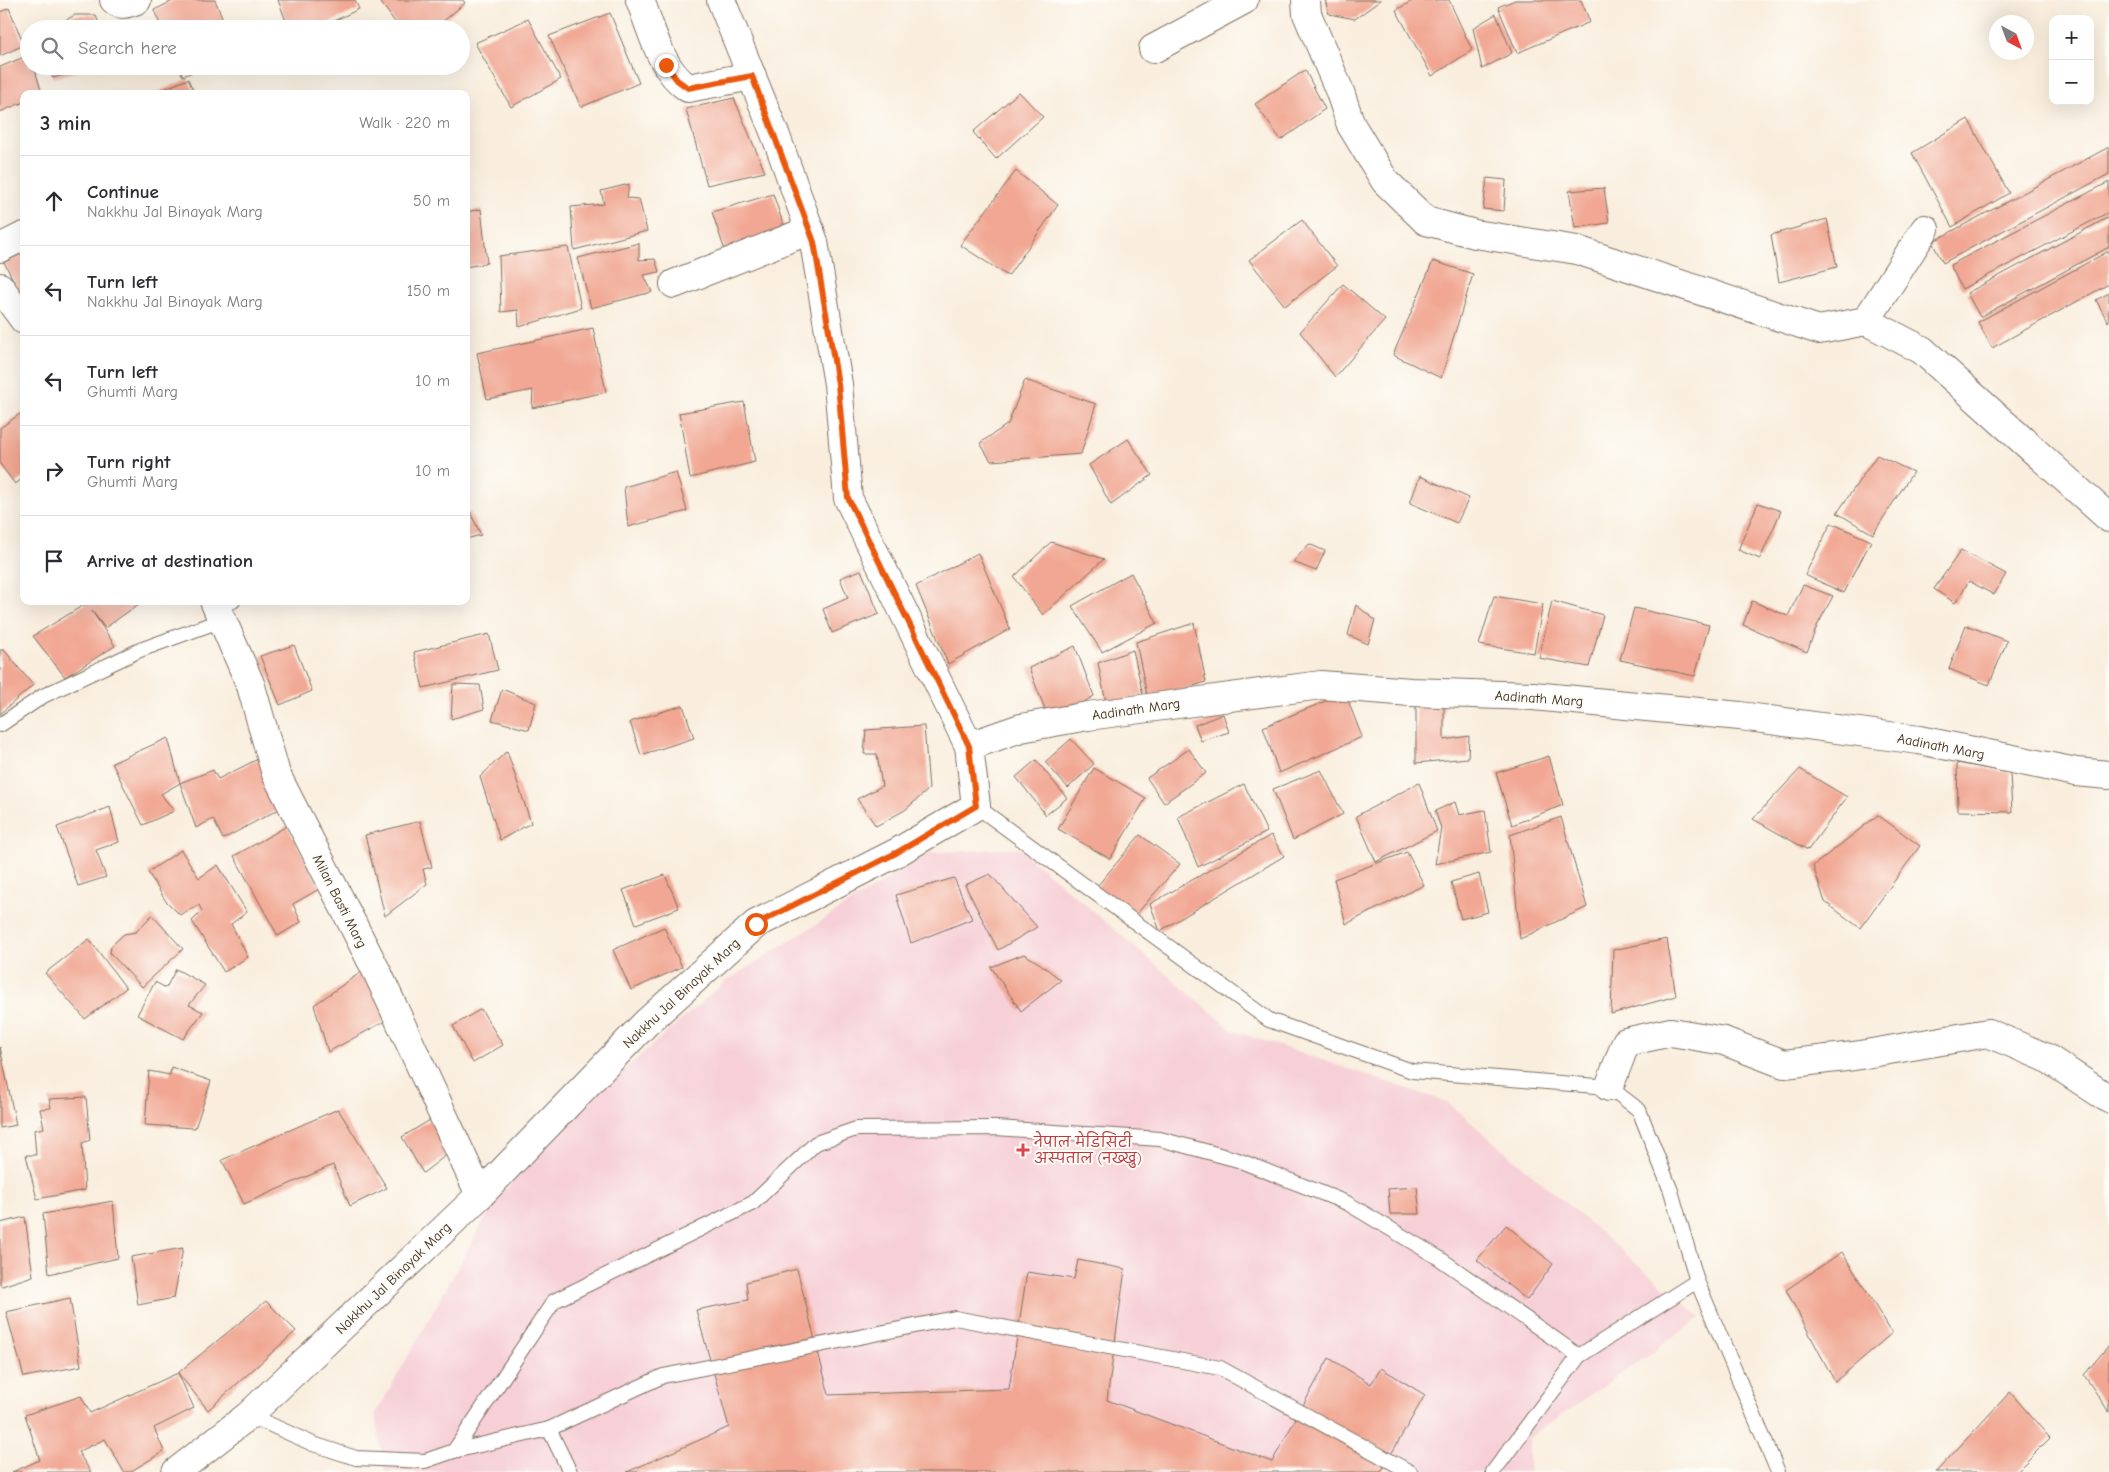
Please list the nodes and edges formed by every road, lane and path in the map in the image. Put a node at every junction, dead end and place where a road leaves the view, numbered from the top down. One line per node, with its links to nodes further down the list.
1 (114, 0): 2 (street)
2 (137, 0)
3 (640, 0): 8 (street)
4 (721, 0): 8 (street)
5 (1244, 0): 7 (street)
6 (1306, 0): 16 (street)
7 (1153, 49)
8 (752, 76): 10 (street)
9 (1925, 229): 16 (street)
10 (810, 230): 13 (street); 20 (street)
11 (20, 238): 12 (street)
12 (0, 248)
13 (674, 284)
14 (0, 287): 15 (street)
15 (20, 314)
16 (1866, 321): 17 (street)
17 (2109, 518)
18 (222, 608): 19 (lane); 25 (street, Milan Basti Marg)
19 (0, 725)
20 (969, 746): 21 (street, Aadinath Marg); 22 (street)
21 (2109, 775)
22 (976, 806): 23 (lane); 25 (street, Nakkhu Jal Binayak Marg)
23 (1609, 1087): 24 (street); 26 (lane)
24 (2109, 1098)
25 (480, 1195): 28 (street, Nakkhu Jal Binayak Marg)
26 (1697, 1281): 27 (lane); 35 (lane)
27 (1579, 1356): 30 (lane); 34 (lane)
28 (249, 1415): 30 (lane); 31 (street, Nakkhu Jal Binayak Marg)
29 (549, 1429): 30 (lane); 32 (lane); 33 (lane)
30 (454, 1451)
31 (176, 1472)
32 (570, 1472)
33 (1410, 1472)
34 (1493, 1472)
35 (1778, 1472)

